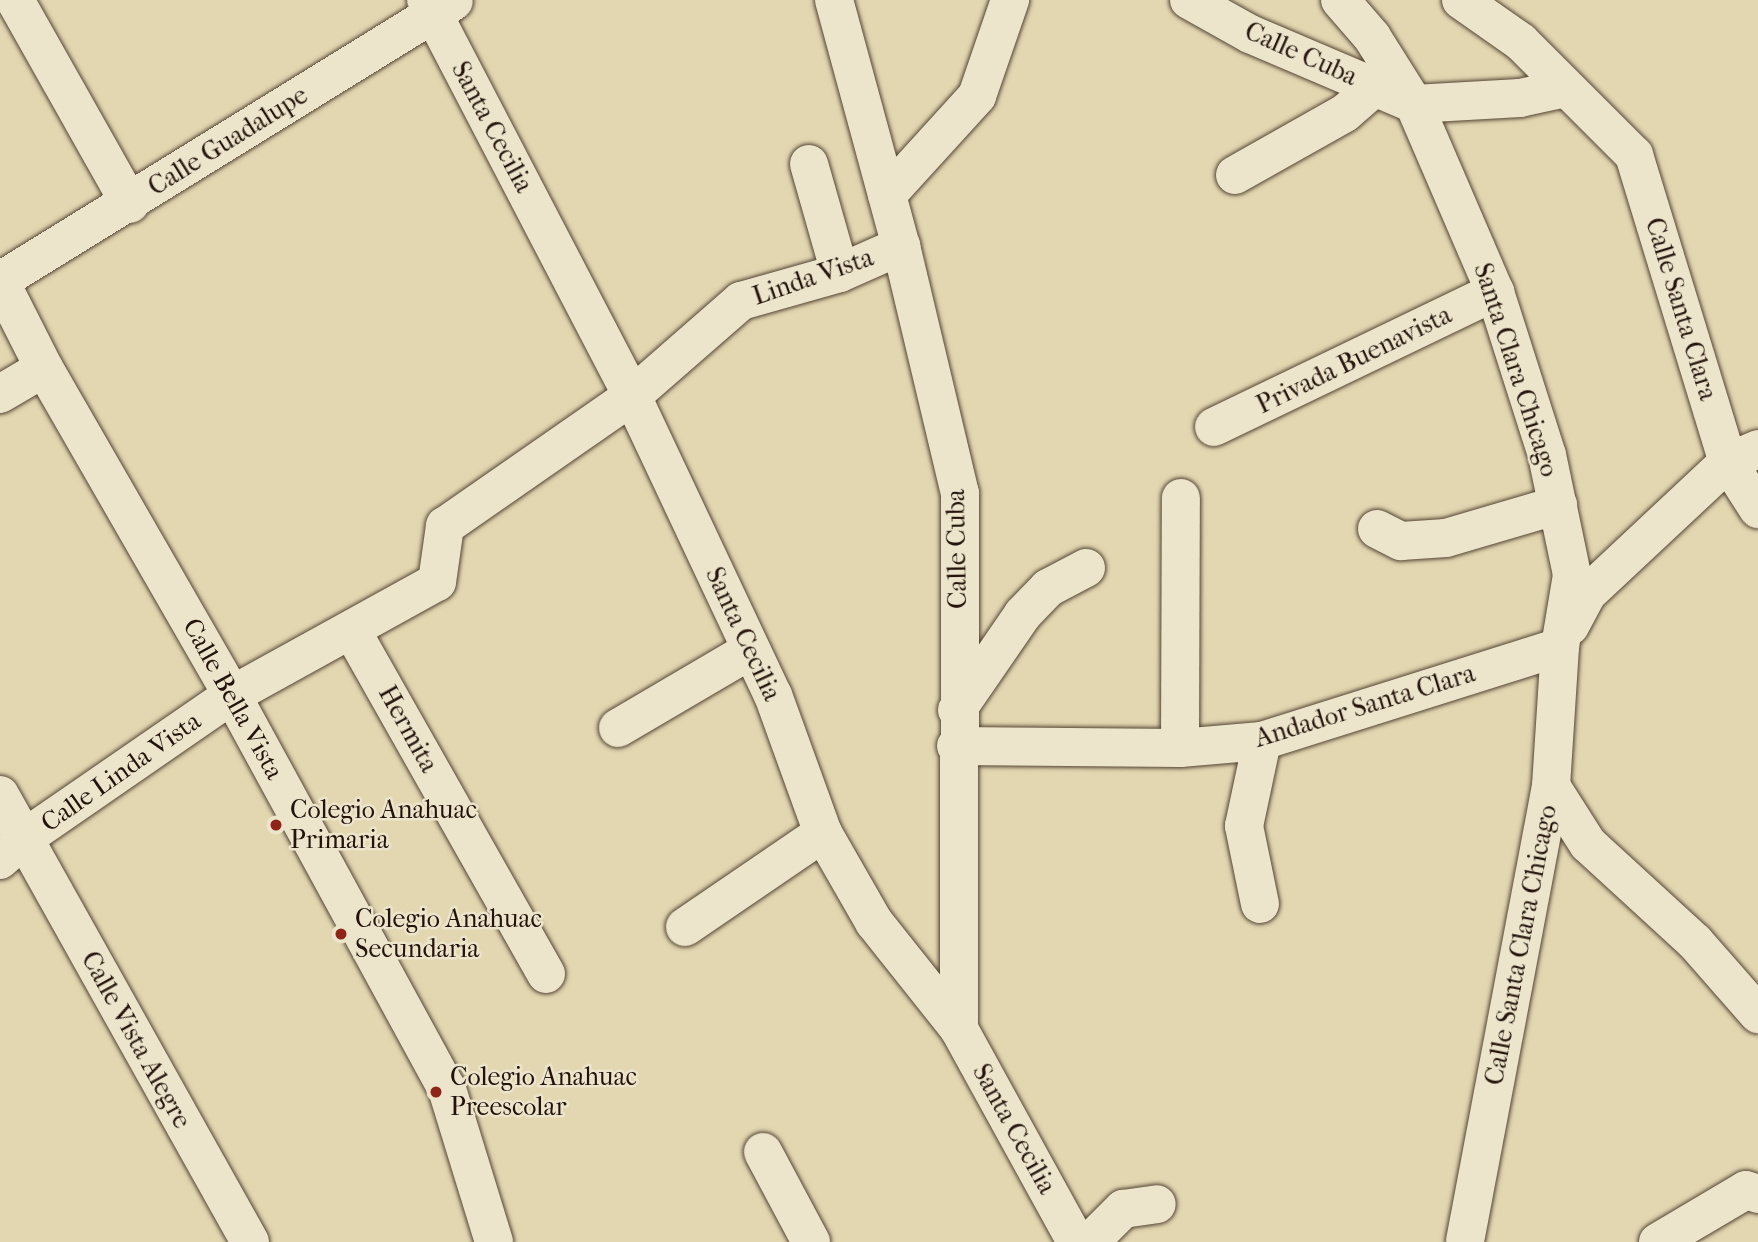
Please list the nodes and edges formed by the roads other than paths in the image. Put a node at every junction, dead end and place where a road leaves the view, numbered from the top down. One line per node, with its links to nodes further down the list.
1 (15, 0): 14 (street)
2 (834, 0): 13 (street, Calle Cuba)
3 (1010, 0): 13 (street)
4 (1189, 0): 8 (street, Calle Cuba)
5 (1340, 0): 10 (street, Santa Clara Chicago)
6 (1461, 0): 9 (street)
7 (438, 4): 14 (street, Calle Guadalupe); 21 (street, Santa Cecilia)
8 (1375, 88): 10 (street, Calle Cuba); 12 (street)
9 (1566, 88): 10 (street); 23 (street, Calle Santa Clara)
10 (1414, 104): 18 (street, Santa Clara Chicago)
11 (809, 164): 16 (street)
12 (1235, 175)
13 (887, 195): 15 (street, Calle Cuba)
14 (130, 204): 17 (street, Calle Guadalupe)
15 (901, 246): 16 (street, Linda Vista); 34 (street, Calle Cuba)
16 (840, 273): 21 (street, Linda Vista)
17 (0, 281): 19 (street, Calle Bella Vista)
18 (1495, 292): 22 (street, Privada Buenavista); 25 (street, Santa Clara Chicago)
19 (44, 368): 20 (street); 32 (street, Calle Bella Vista)
20 (0, 394)
21 (632, 397): 29 (street, Calle Linda Vista); 31 (street, Santa Cecilia)
22 (1214, 428)
23 (1743, 456): 26 (street, Calle Santa Clara); 30 (street)
24 (1181, 498): 36 (street)
25 (1558, 505): 27 (street); 30 (street, Santa Clara Chicago)
26 (1758, 509)
27 (1377, 529)
28 (1086, 568): 34 (street)
29 (352, 631): 32 (street, Calle Linda Vista); 43 (street, Hermita)
30 (1560, 647): 35 (street, Andador Santa Clara); 37 (street, Calle Santa Clara Chicago)
31 (751, 650): 33 (street); 39 (street, Santa Cecilia)
32 (232, 695): 40 (street, Calle Linda Vista); 50 (street, Calle Bella Vista)
33 (618, 728)
34 (957, 728): 36 (street, Andador Santa Clara); 45 (street, Calle Cuba)
35 (1262, 741): 36 (street, Andador Santa Clara); 41 (street)
36 (1180, 748)
37 (1551, 786): 44 (street); 54 (street, Calle Santa Clara Chicago)
38 (0, 795): 40 (street, Calle Vista Alegre)
39 (823, 833): 42 (street); 45 (street, Santa Cecilia)
40 (11, 850): 49 (street, Calle Vista Alegre)
41 (1260, 904)
42 (685, 927)
43 (546, 974)
44 (1758, 1014)
45 (959, 1029): 52 (street, Santa Cecilia)
46 (763, 1152): 51 (street)
47 (1758, 1194): 55 (street)
48 (1157, 1204): 53 (street)
49 (250, 1242)
50 (494, 1242)
51 (811, 1242)
52 (1076, 1242)
53 (1090, 1242)
54 (1465, 1242)
55 (1658, 1242)

